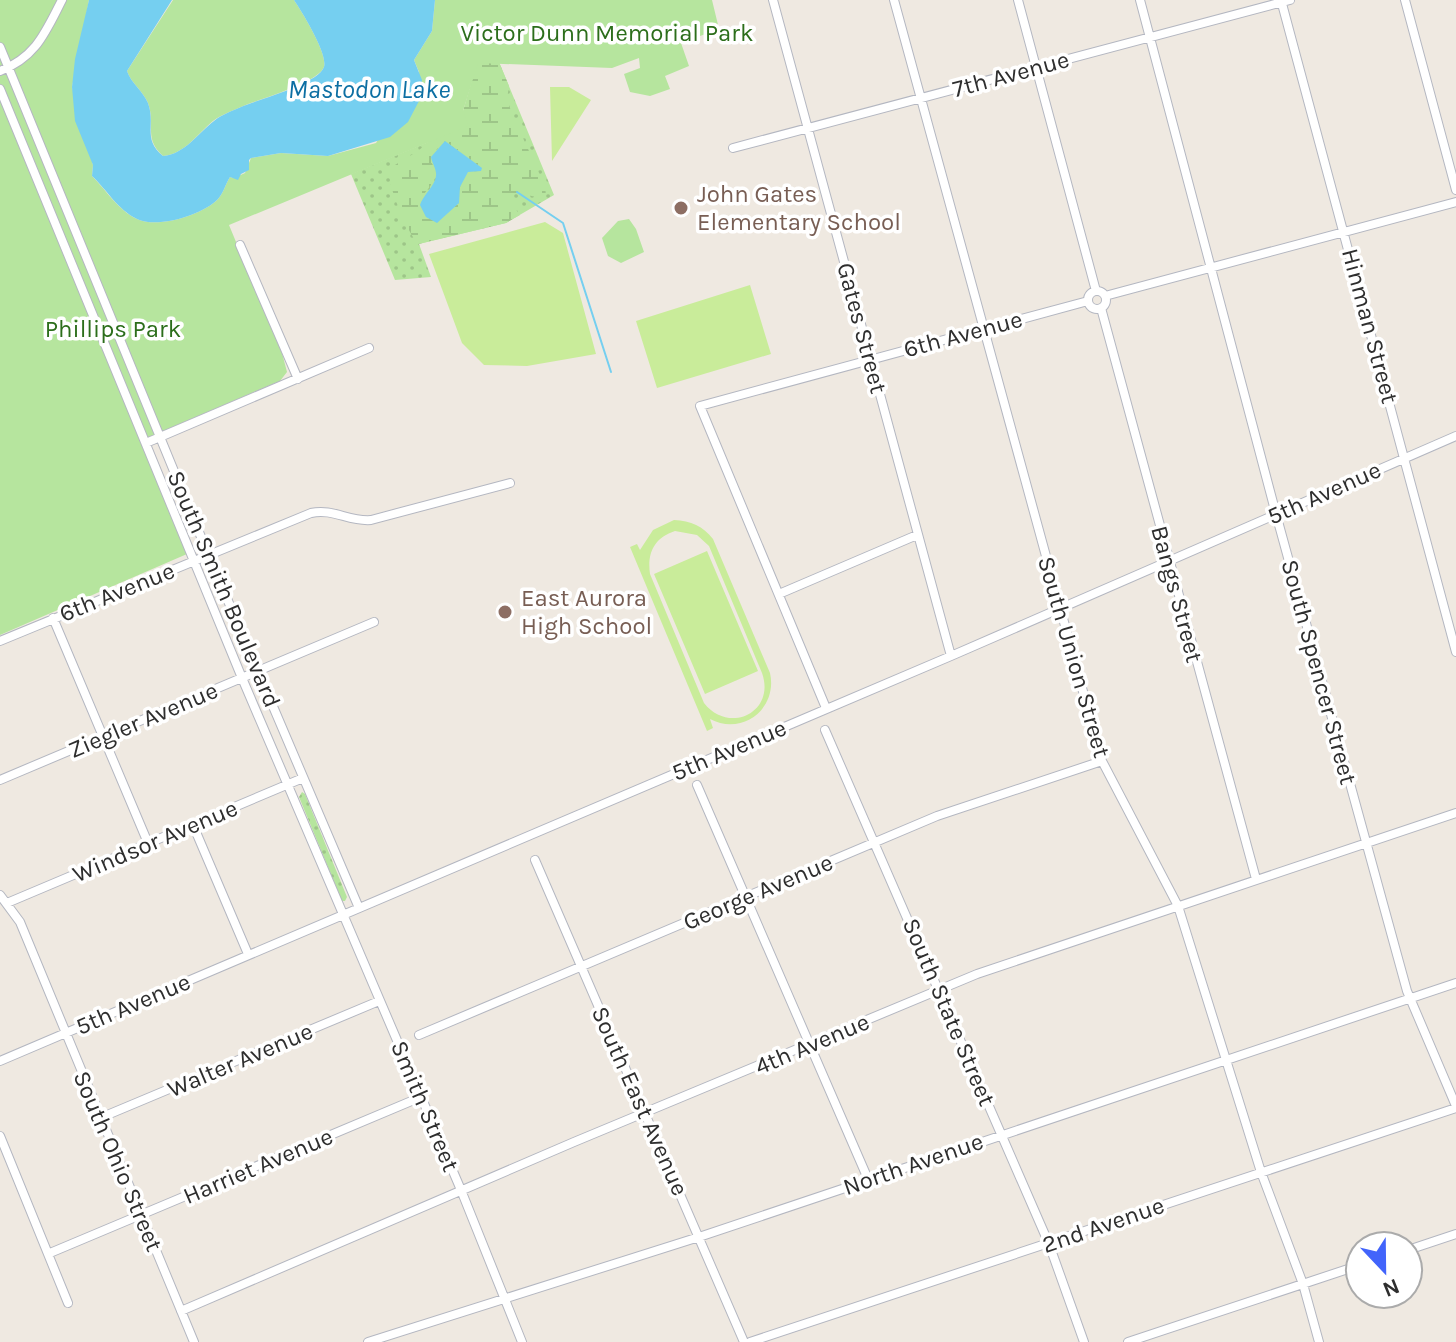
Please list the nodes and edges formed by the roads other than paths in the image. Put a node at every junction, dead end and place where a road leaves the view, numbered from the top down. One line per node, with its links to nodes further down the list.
1 (62, 0): 11 (street)
2 (773, 0): 14 (street, Gates Street)
3 (894, 0): 13 (street, South Union Street)
4 (1018, 0): 10 (street)
5 (1140, 0): 8 (street, South Spencer Street)
6 (1405, 0): 16 (street)
7 (1284, 1): 8 (street, 7th Avenue); 18 (street, Hinman Street)
8 (1150, 37): 10 (street, 7th Avenue); 20 (street, South Spencer Street)
9 (0, 47): 11 (street, South Smith Boulevard)
10 (1036, 67): 13 (street, 7th Avenue); 23 (street)
11 (4, 69): 21 (street, South Smith Boulevard)
12 (0, 89): 22 (street, South Smith Boulevard)
13 (920, 99): 14 (street, 7th Avenue); 27 (street, South Union Street)
14 (808, 129): 15 (street, 7th Avenue); 29 (street, Gates Street)
15 (733, 148)
16 (1456, 190)
17 (1456, 202): 18 (street)
18 (1345, 232): 20 (street); 34 (street, Hinman Street)
19 (240, 245): 30 (street)
20 (1212, 268): 24 (street); 36 (street, South Spencer Street)
21 (92, 269): 22 (street); 32 (street, South Smith Boulevard)
22 (77, 275): 33 (street, South Smith Boulevard)
23 (1096, 291): 24 (street); 25 (street)
24 (1105, 296): 26 (street)
25 (1088, 301): 26 (street); 27 (street, 6th Avenue)
26 (1101, 308): 40 (street, Bangs Street)
27 (982, 329): 29 (street, 6th Avenue); 42 (street, South Union Street)
28 (369, 348): 30 (street)
29 (871, 359): 37 (street, Gates Street); 41 (street, 6th Avenue)
30 (298, 379): 32 (street)
31 (1456, 436): 34 (street, 5th Avenue)
32 (161, 437): 33 (street); 38 (street, South Smith Boulevard)
33 (146, 443): 39 (street, South Smith Boulevard)
34 (1404, 458): 36 (street, 5th Avenue); 46 (street, Hinman Street)
35 (510, 483): 38 (street, 6th Avenue)
36 (1276, 514): 40 (street, 5th Avenue); 62 (street, South Spencer Street)
37 (917, 535): 41 (street); 47 (street, Gates Street)
38 (208, 554): 39 (street, 6th Avenue); 48 (street, South Smith Boulevard)
39 (194, 560): 43 (street, 6th Avenue); 49 (street, South Smith Boulevard)
40 (1168, 562): 42 (street, 5th Avenue); 64 (street, Bangs Street)
41 (779, 594): 50 (street)
42 (1059, 609): 47 (street, 5th Avenue); 53 (street, South Union Street)
43 (53, 618): 45 (street, 6th Avenue); 52 (street)
44 (374, 622): 48 (street, Ziegler Avenue)
45 (0, 641)
46 (1456, 652)
47 (951, 656): 50 (street, 5th Avenue)
48 (258, 671): 49 (street, Ziegler Avenue); 54 (street, South Smith Boulevard)
49 (242, 678): 52 (street, Ziegler Avenue); 56 (street, South Smith Boulevard)
50 (826, 708): 69 (street, 5th Avenue)
51 (825, 730): 60 (street, South State Street)
52 (103, 737): 55 (street, Ziegler Avenue); 61 (street)
53 (1102, 761): 60 (street, George Avenue); 68 (street, South Union Street)
54 (303, 778): 56 (street, Windsor Avenue); 69 (street, South Smith Boulevard)
55 (0, 780)
56 (289, 784): 59 (street, Windsor Avenue); 70 (street, South Smith Boulevard)
57 (697, 785): 66 (street)
58 (1456, 813): 62 (street, 4th Avenue)
59 (193, 825): 61 (street, Windsor Avenue); 71 (street)
60 (876, 841): 66 (street, George Avenue); 74 (street, South State Street)
61 (148, 843): 67 (street, Windsor Avenue)
62 (1366, 844): 64 (street, 4th Avenue); 75 (street, South Spencer Street)
63 (535, 860): 72 (street, South East Avenue)
64 (1256, 879): 68 (street, 4th Avenue)
65 (0, 895): 67 (street, South Ohio Street)
66 (746, 897): 72 (street, George Avenue); 79 (street)
67 (7, 903): 77 (street, South Ohio Street)
68 (1178, 906): 74 (street, 4th Avenue); 80 (street, South Union Street)
69 (359, 908): 70 (street, 5th Avenue)
70 (343, 915): 71 (street, 5th Avenue); 76 (street, Smith Street)
71 (248, 954): 77 (street, 5th Avenue)
72 (582, 967): 78 (street, George Avenue); 84 (street, South East Avenue)
73 (1456, 983): 75 (street, North Avenue)
74 (940, 990): 79 (street, 4th Avenue); 86 (street, South State Street)
75 (1410, 999): 80 (street, North Avenue); 83 (street, South Spencer Street)
76 (379, 1001): 82 (street, Smith Street); 85 (street, Walter Avenue)
77 (66, 1034): 81 (street, 5th Avenue); 85 (street, South Ohio Street)
78 (419, 1035)
79 (811, 1045): 84 (street, 4th Avenue); 89 (street)
80 (1225, 1060): 86 (street, North Avenue); 88 (street, South Union Street)
81 (0, 1061)
82 (421, 1097): 90 (street, Smith Street); 91 (street, Harriet Avenue)
83 (1456, 1107): 88 (street, 2nd Avenue)
84 (645, 1114): 90 (street, 4th Avenue); 93 (street, South East Avenue)
85 (100, 1118): 91 (street, South Ohio Street)
86 (1002, 1134): 89 (street, North Avenue); 94 (street, South State Street)
87 (0, 1136): 96 (street)
88 (1261, 1172): 94 (street, 2nd Avenue); 98 (street, South Union Street)
89 (868, 1179): 93 (street, North Avenue)
90 (461, 1190): 99 (street, Smith Street); 101 (street, 4th Avenue)
91 (141, 1215): 96 (street, Harriet Avenue); 101 (street, South Ohio Street)
92 (1456, 1234): 95 (street)
93 (699, 1237): 99 (street, North Avenue); 105 (street, South East Avenue)
94 (1049, 1244): 106 (street, 2nd Avenue); 107 (street, South State Street)
95 (1424, 1245)
96 (50, 1253): 100 (street)
97 (1344, 1270): 98 (street)
98 (1303, 1284): 108 (street); 109 (street, South Union Street)
99 (503, 1298): 103 (street, North Avenue); 104 (street, Smith Street)
100 (68, 1303)
101 (181, 1311): 102 (street, South Ohio Street)
102 (194, 1342)
103 (368, 1342)
104 (522, 1342)
105 (744, 1342)
106 (750, 1342)
107 (1084, 1342)
108 (1128, 1342)
109 (1319, 1342)

